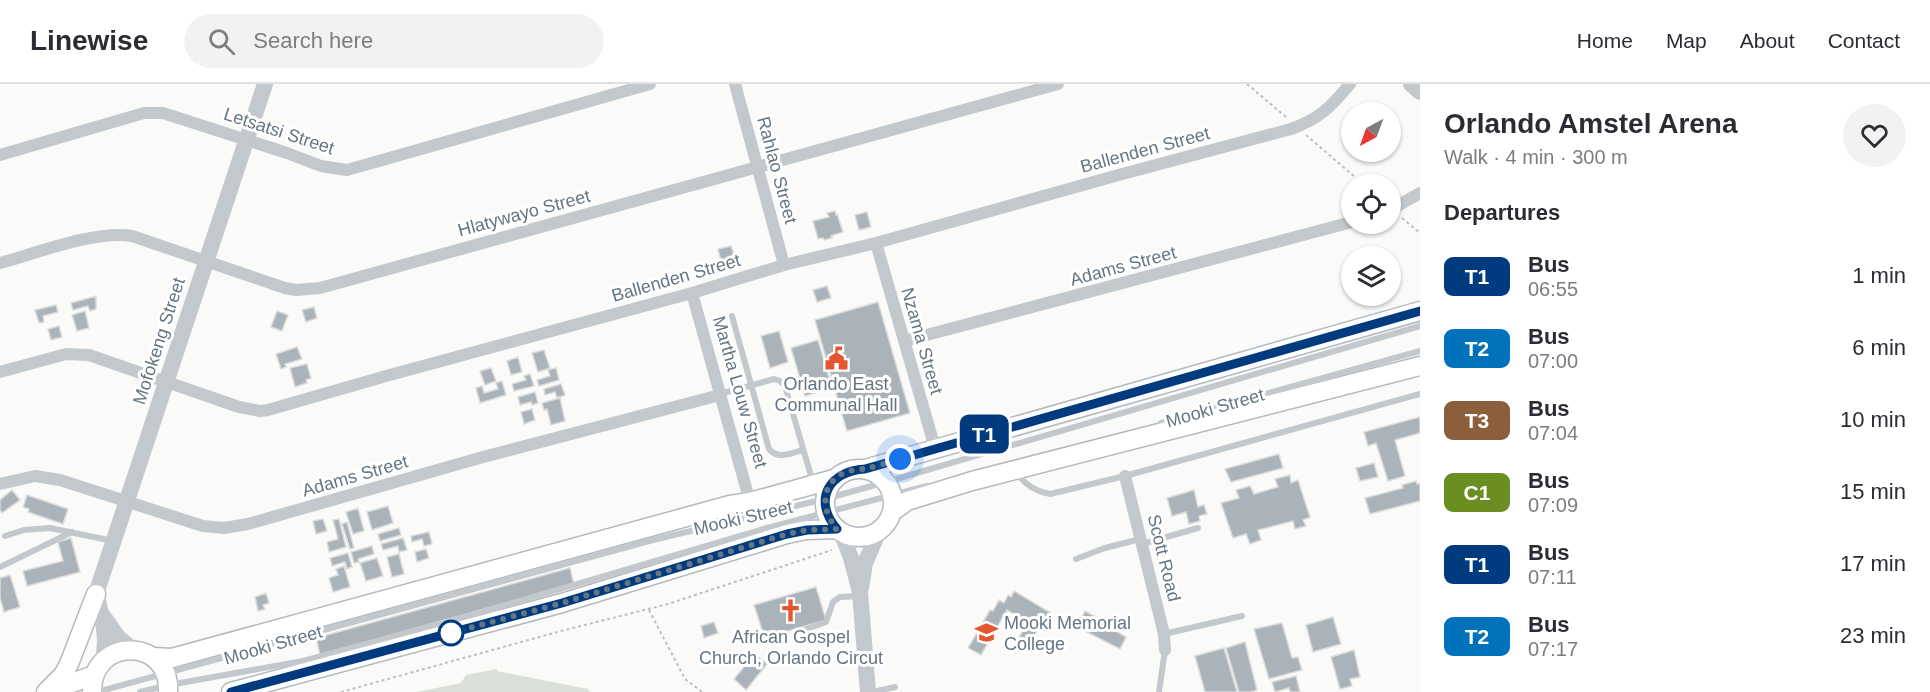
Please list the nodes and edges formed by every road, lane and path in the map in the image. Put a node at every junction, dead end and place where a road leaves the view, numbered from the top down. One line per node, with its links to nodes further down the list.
1 (265, 84): 8 (street, Mofokeng Street)
2 (650, 84): 8 (street, Letsatsi Street)
3 (735, 84): 10 (street, Rahlao Street)
4 (1058, 84): 10 (street, Hlatywayo Street)
5 (1350, 84): 16 (street, Ballenden Street)
6 (1411, 84): 7 (street)
7 (1420, 92)
8 (246, 139): 9 (street, Letsatsi Street); 17 (street, Mofokeng Street)
9 (0, 155)
10 (758, 168): 17 (street, Hlatywayo Street); 19 (street, Rahlao Street)
11 (1420, 193): 12 (street)
12 (1401, 204)
13 (1401, 218): 15 (path)
14 (1341, 225): 24 (street, Adams Street)
15 (1420, 233)
16 (876, 243): 19 (street, Ballenden Street); 24 (street, Nzama Street)
17 (206, 261): 18 (street, Hlatywayo Street); 28 (street, Mofokeng Street)
18 (0, 263)
19 (784, 265): 20 (street, Ballenden Street)
20 (692, 293): 28 (street, Ballenden Street); 31 (street, Martha Louw Street)
21 (1420, 311): 33 (main road, Mooki Street)
22 (732, 316): 29 (lane)
23 (1420, 326): 42 (lane, Mooki Street)
24 (904, 341): 33 (street, Nzama Street)
25 (1420, 351): 32 (lane, Mooki Street)
26 (1420, 366): 37 (main road, Mooki Street)
27 (0, 372): 28 (street, Ballenden Street)
28 (166, 381): 44 (street, Mofokeng Street)
29 (751, 386): 31 (lane); 34 (lane); 34 (lane)
30 (1420, 394): 38 (lane)
31 (720, 395): 44 (street, Adams Street); 45 (street, Martha Louw Street)
32 (1153, 426)
33 (935, 448): 36 (main road, Mooki Street)
34 (803, 450): 43 (lane)
35 (995, 467): 39 (lane)
36 (865, 469): 42 (main road); 43 (main road)
37 (1015, 470): 38 (lane); 42 (main road, Mooki Street)
38 (1125, 476): 52 (street, Scott Road)
39 (961, 477)
40 (938, 483): 42 (lane, Mooki Street)
41 (0, 484): 44 (street, Adams Street)
42 (890, 497): 43 (lane, Mooki Street); 43 (lane, Mooki Street); 47 (main road)
43 (822, 499): 45 (main road, Mooki Street); 50 (main road); 65 (lane, Mooki Street); 65 (lane, Mooki Street)
44 (126, 501): 51 (street, Mofokeng Street)
45 (750, 502): 63 (main road, Mooki Street)
46 (1198, 528): 52 (lane)
47 (879, 531): 50 (main road); 55 (street)
48 (72, 532): 49 (lane); 51 (lane); 54 (lane)
49 (5, 536)
50 (842, 536): 55 (street); 57 (path); 69 (main road, Mooki Street)
51 (113, 541): 56 (street, Mofokeng Street)
52 (1141, 541): 53 (lane); 60 (street, Scott Road)
53 (1076, 559)
54 (0, 567)
55 (860, 594): 59 (lane); 72 (street)
56 (98, 603): 61 (street); 64 (street, Mofokeng Street); 67 (main road)
57 (648, 609): 70 (path); 71 (path)
58 (1242, 616): 60 (lane)
59 (804, 630)
60 (1164, 634): 62 (street, Scott Road)
61 (132, 650): 63 (main road); 64 (main road)
62 (1165, 650): 74 (lane)
63 (153, 657): 65 (main road)
64 (96, 680): 65 (lane, Mooki Street); 67 (main road, Mooki Street)
65 (168, 684): 68 (lane, Mooki Street)
66 (895, 687): 73 (lane)
67 (46, 692)
68 (140, 692)
69 (231, 692)
70 (341, 692)
71 (702, 692)
72 (868, 692)
73 (873, 692)
74 (1159, 692)

